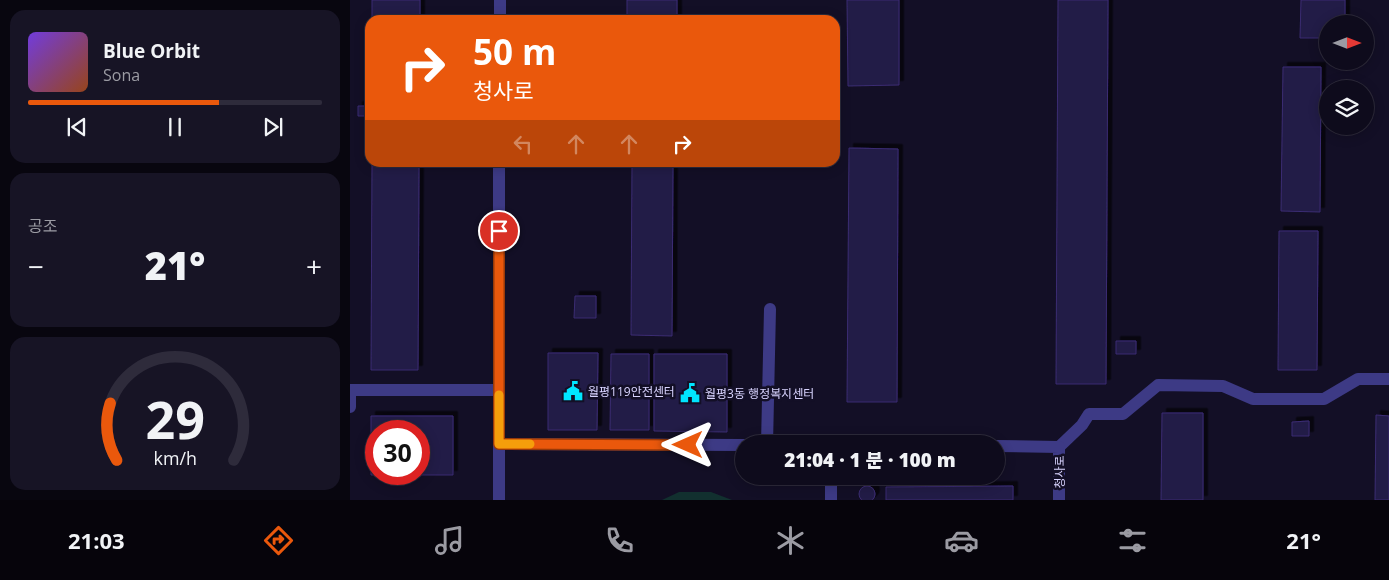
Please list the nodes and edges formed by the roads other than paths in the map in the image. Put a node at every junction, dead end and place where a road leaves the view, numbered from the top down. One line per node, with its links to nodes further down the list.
1 (500, 0): 2 (street)
2 (500, 15)
3 (500, 167): 7 (street)
4 (770, 309): 9 (street)
5 (1389, 379): 13 (street)
6 (350, 390): 7 (street); 8 (street)
7 (499, 390): 10 (street)
8 (350, 407)
9 (767, 435)
10 (499, 444): 11 (street); 15 (street)
11 (735, 445)
12 (1005, 446): 13 (street, 청사로)
13 (1059, 446): 17 (street, 청사로)
14 (831, 485): 16 (street)
15 (498, 500)
16 (831, 500)
17 (1059, 500)

